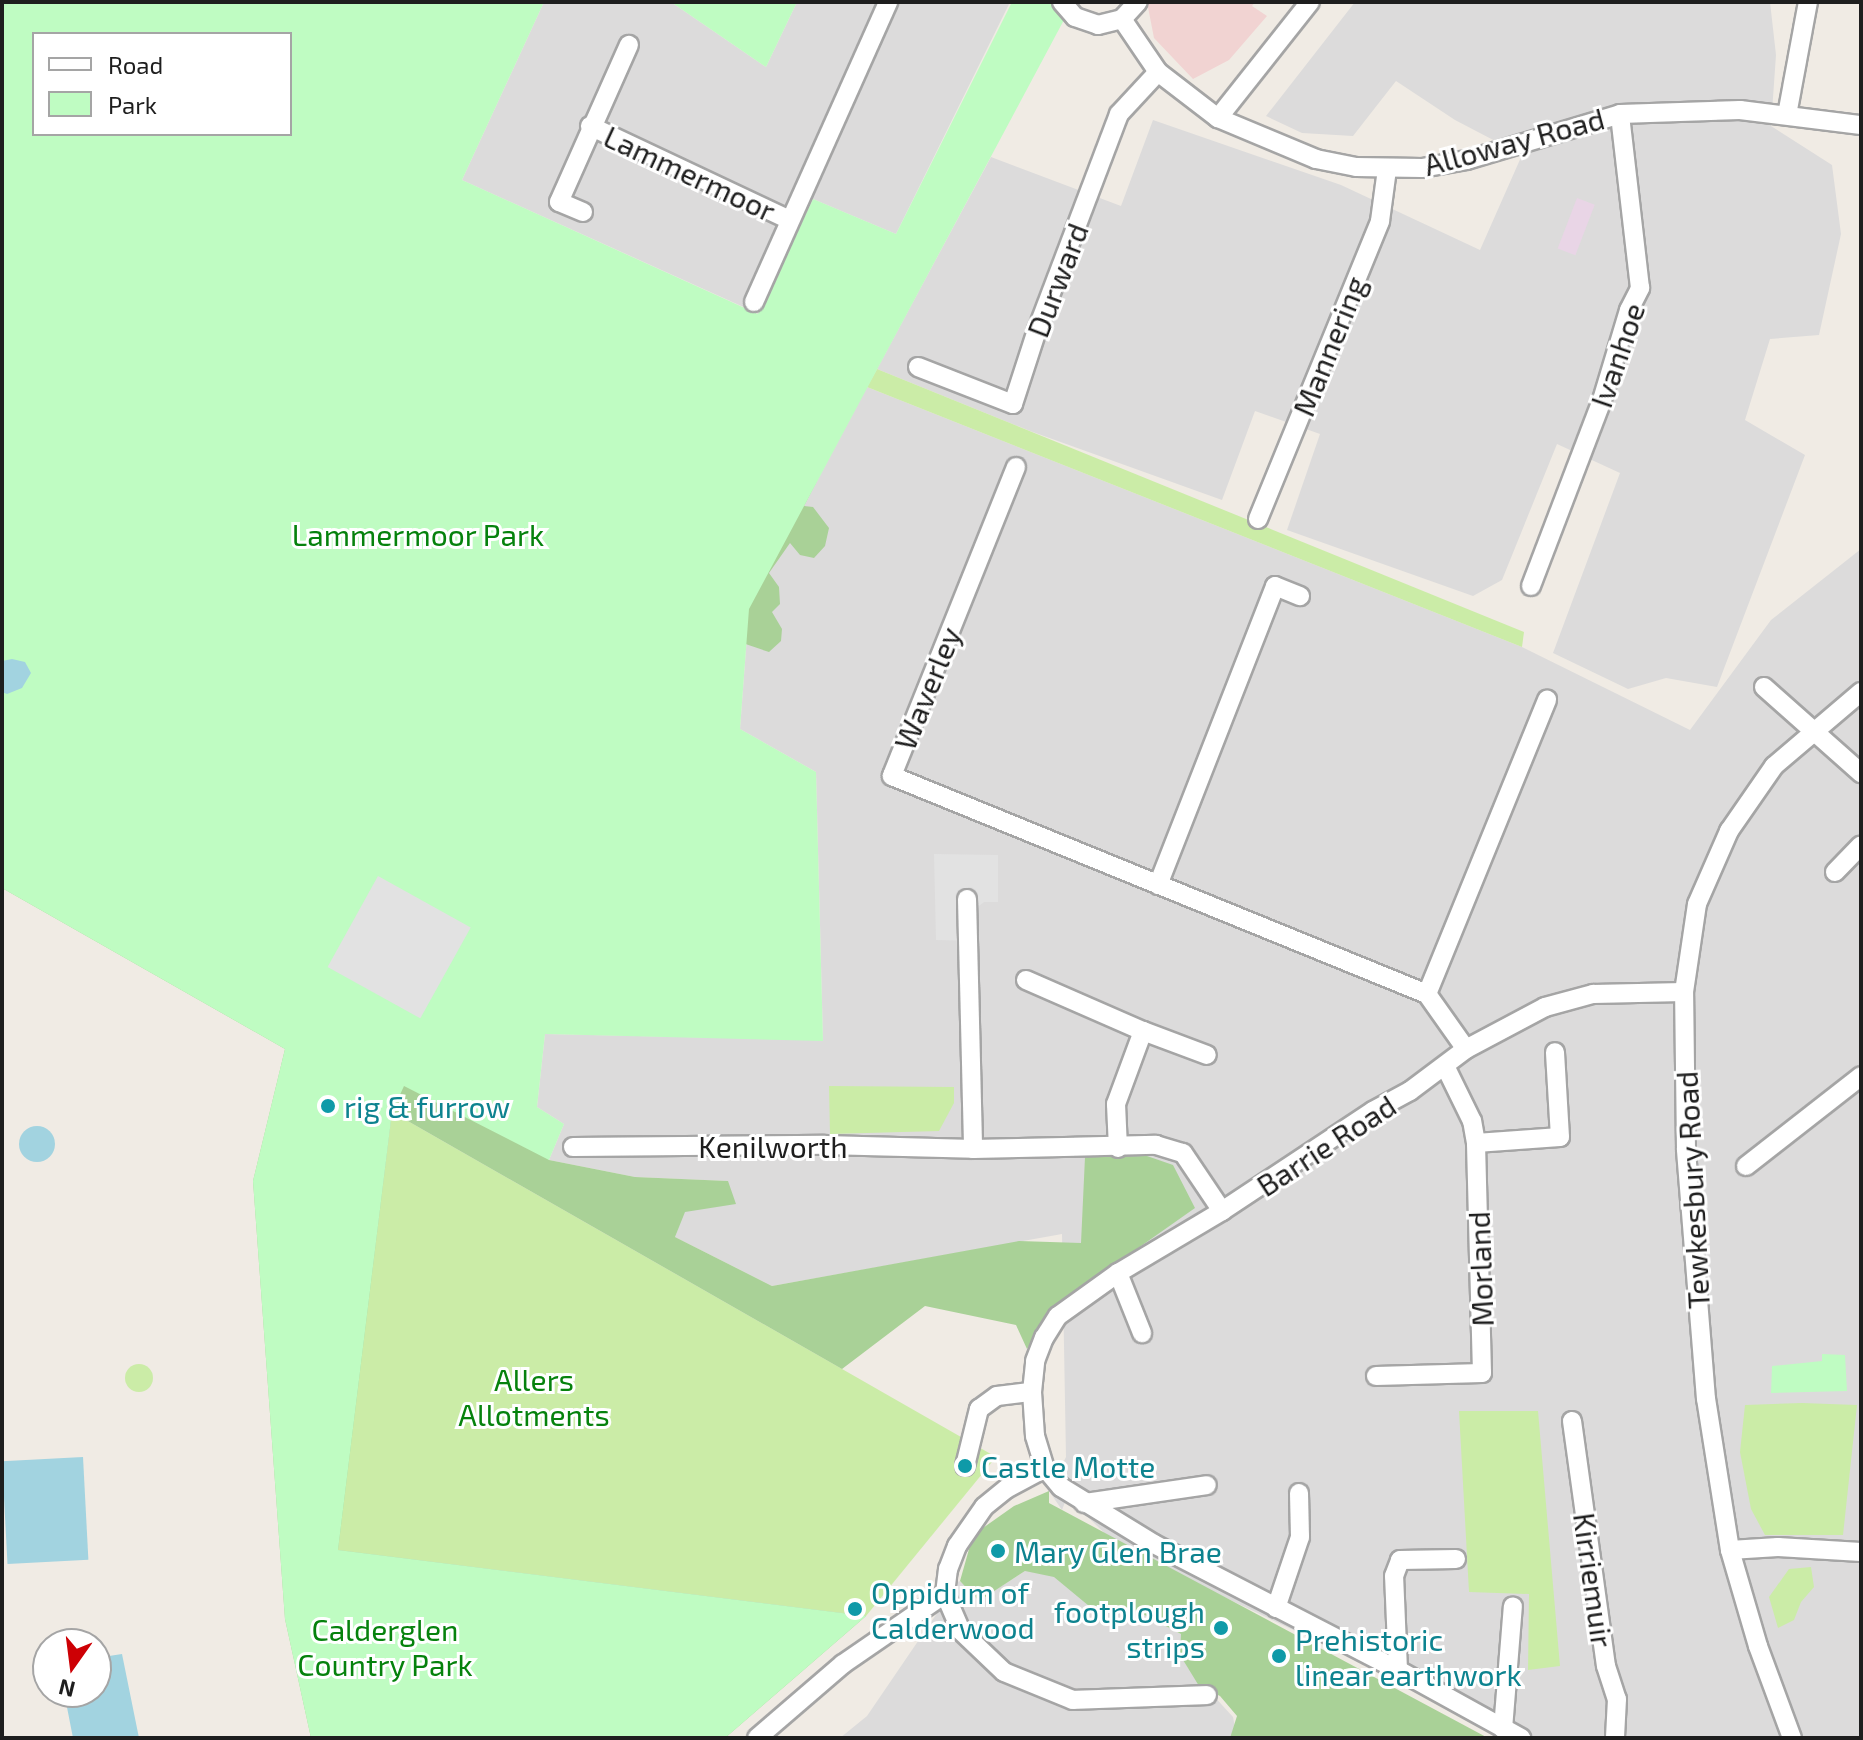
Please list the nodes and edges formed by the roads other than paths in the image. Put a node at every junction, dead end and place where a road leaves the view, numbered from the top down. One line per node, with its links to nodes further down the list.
1 (888, 2): 16 (street, Lammermoor)
2 (1062, 2): 6 (street)
3 (1138, 2): 6 (street)
4 (1310, 2): 11 (street)
5 (1808, 2): 10 (street)
6 (1122, 19): 8 (street, Alloway Road)
7 (629, 45): 13 (street, Lammermoor)
8 (1158, 72): 11 (street, Alloway Road); 18 (street, Durward)
9 (1620, 114): 10 (street, Alloway Road); 14 (street, Alloway Road); 21 (street, Ivanhoe)
10 (1787, 115): 12 (street, Alloway Road)
11 (1218, 118): 14 (street, Alloway Road)
12 (1861, 125)
13 (590, 126): 15 (street, Lammermoor); 16 (street, Lammermoor)
14 (1387, 169): 20 (street, Mannering)
15 (583, 212)
16 (790, 220): 17 (street, Lammermoor)
17 (754, 302)
18 (918, 367)
19 (1016, 467): 30 (street, Waverley)
20 (1258, 519)
21 (1531, 586)
22 (1300, 596): 30 (street)
23 (1764, 687): 26 (street)
24 (1861, 692): 26 (street, Tewkesbury Road)
25 (1547, 700): 34 (street)
26 (1816, 730): 27 (street); 33 (street, Tewkesbury Road)
27 (1861, 773)
28 (1861, 845): 29 (street)
29 (1835, 872)
30 (1158, 885): 34 (street, Waverley)
31 (967, 899): 44 (street)
32 (1026, 980): 35 (street)
33 (1684, 992): 36 (street, Barrie Road); 57 (street, Tewkesbury Road)
34 (1427, 994): 36 (street)
35 (1143, 1031): 38 (street); 43 (street)
36 (1466, 1049): 39 (street, Barrie Road)
37 (1555, 1052): 41 (street)
38 (1207, 1055)
39 (1445, 1066): 41 (street, Morland); 46 (street, Barrie Road)
40 (1861, 1076): 45 (street)
41 (1476, 1143): 49 (street, Morland)
42 (573, 1147): 44 (street, Kenilworth)
43 (1118, 1148): 44 (street, Kenilworth); 46 (street, Kenilworth)
44 (973, 1149)
45 (1746, 1166)
46 (1222, 1211): 47 (street, Barrie Road)
47 (1118, 1273): 48 (street); 50 (street, Barrie Road)
48 (1142, 1333)
49 (1376, 1376)
50 (1032, 1392): 52 (street); 53 (street, Barrie Road)
51 (1572, 1421): 68 (street, Kirriemuir)
52 (965, 1466)
53 (1045, 1468): 56 (street); 60 (street)
54 (1207, 1485): 56 (street)
55 (1299, 1493): 62 (street)
56 (1084, 1503): 62 (street)
57 (1730, 1550): 58 (street); 69 (street, Tewkesbury Road)
58 (1861, 1552)
59 (1456, 1559): 63 (street)
60 (945, 1594): 64 (street); 66 (street)
61 (1513, 1606): 65 (street)
62 (1276, 1608): 63 (street)
63 (1398, 1670): 65 (street)
64 (1207, 1695)
65 (1503, 1729): 67 (street)
66 (757, 1738)
67 (1521, 1738)
68 (1615, 1738)
69 (1792, 1738)

